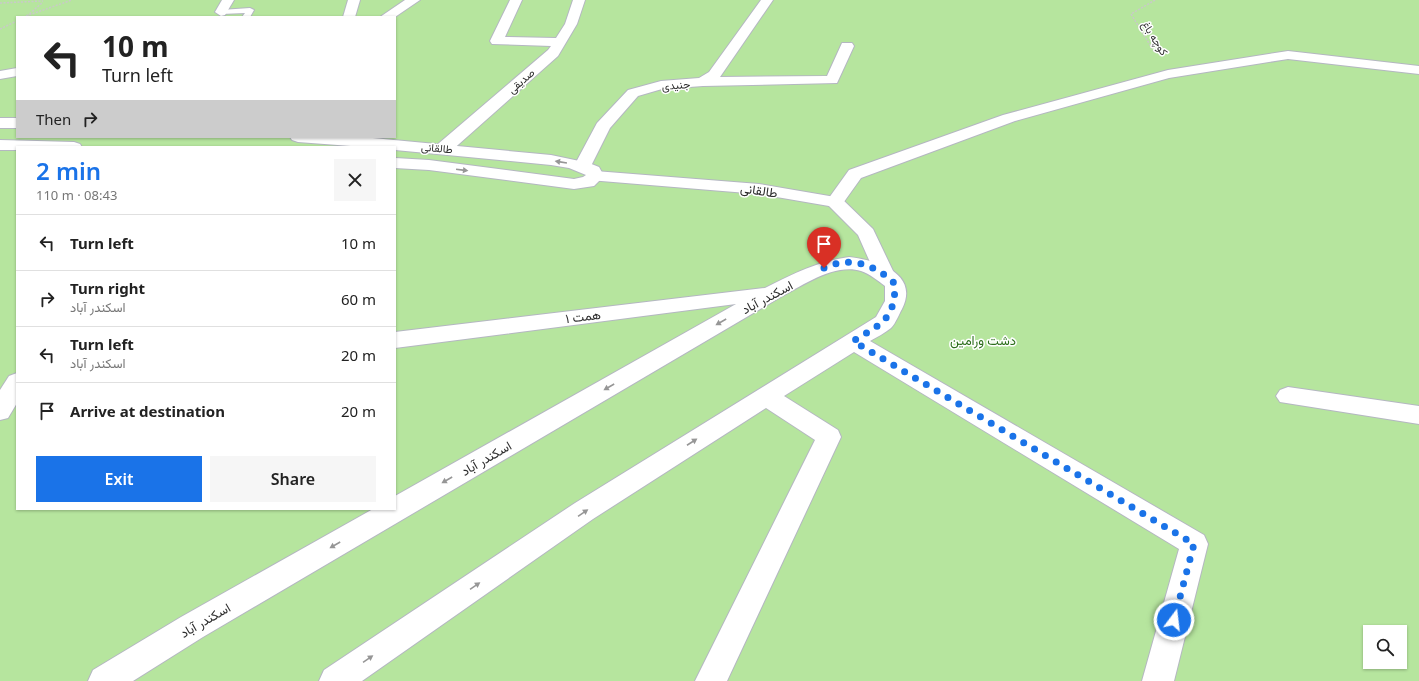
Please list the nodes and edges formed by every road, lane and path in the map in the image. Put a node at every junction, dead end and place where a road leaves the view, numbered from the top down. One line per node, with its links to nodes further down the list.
1 (44, 0): 10 (path); 12 (path)
2 (72, 0): 13 (path)
3 (228, 0): 11 (street)
4 (354, 0): 15 (street)
5 (414, 0): 16 (street)
6 (516, 0): 19 (street)
7 (579, 0): 19 (street, صدیقی)
8 (767, 0): 25 (street, جنیدی)
9 (1155, 0): 23 (path, کوچه باغ)
10 (0, 3)
11 (221, 12): 14 (lane)
12 (27, 16)
13 (29, 16)
14 (247, 16)
15 (349, 16)
16 (388, 16)
17 (16, 21): 18 (path)
18 (0, 28)
19 (560, 42): 31 (street, صدیقی)
20 (847, 46): 25 (street)
21 (1419, 70): 23 (street)
22 (16, 72): 24 (street)
23 (1168, 74): 35 (street)
24 (0, 75)
25 (703, 82): 34 (street, جنیدی)
26 (0, 123): 27 (street)
27 (16, 123)
28 (311, 138): 31 (street, طالقانی)
29 (0, 145): 30 (street)
30 (37, 146)
31 (444, 148): 33 (street, صدیقی); 34 (street, طالقانی, one-way to 31)
32 (396, 163): 33 (street, طالقانی)
33 (429, 166): 34 (street, طالقانی, one-way to 34)
34 (589, 171): 35 (street, طالقانی)
35 (834, 202): 36 (street)
36 (884, 273): 37 (street, اسکندر آباد); 39 (street, اسکندر آباد)
37 (772, 293): 38 (street, همت ۱); 46 (street, اسکندر آباد, one-way to 46)
38 (396, 340)
39 (853, 341): 41 (street, اسکندر آباد); 50 (street)
40 (16, 385): 43 (street)
41 (765, 396): 48 (street, اسکندر آباد, one-way to 41); 49 (street)
42 (1288, 396): 44 (street)
43 (0, 411)
44 (1419, 414)
45 (395, 510): 47 (street, اسکندر آباد, one-way to 47)
46 (396, 510)
47 (104, 681)
48 (336, 681)
49 (711, 681)
50 (1158, 681)

